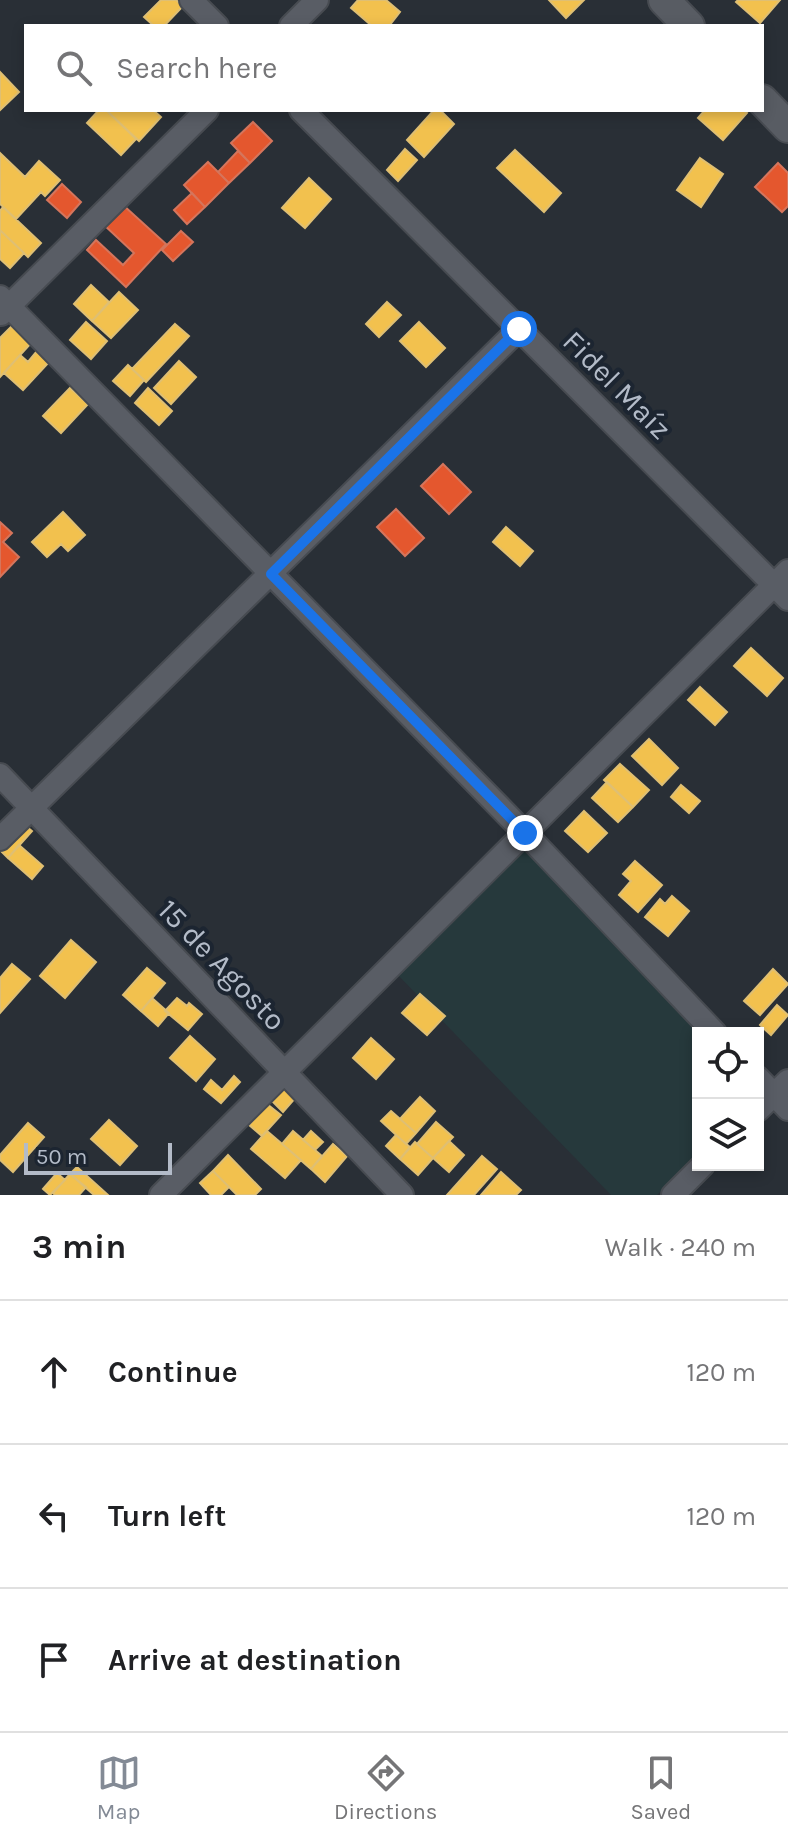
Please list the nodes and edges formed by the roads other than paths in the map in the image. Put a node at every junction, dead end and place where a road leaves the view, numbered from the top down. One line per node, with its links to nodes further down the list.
1 (191, 0): 4 (street)
2 (317, 0): 5 (street)
3 (664, 0): 6 (main road)
4 (215, 24)
5 (293, 24)
6 (687, 24)
7 (764, 102): 10 (main road)
8 (205, 112): 11 (street)
9 (303, 112): 12 (street, Fidel Maíz)
10 (788, 127)
11 (3, 306): 13 (street)
12 (519, 329): 13 (street); 14 (street, Fidel Maíz)
13 (271, 574): 16 (street); 17 (street)
14 (783, 585): 17 (street)
15 (0, 775): 16 (street, 15 de Agosto)
16 (32, 809): 18 (street); 20 (street, 15 de Agosto)
17 (525, 833): 19 (street); 20 (street)
18 (0, 839)
19 (709, 1027)
20 (283, 1073): 22 (street); 23 (street, 15 de Agosto)
21 (697, 1171): 24 (street)
22 (161, 1195)
23 (402, 1195)
24 (673, 1195)

